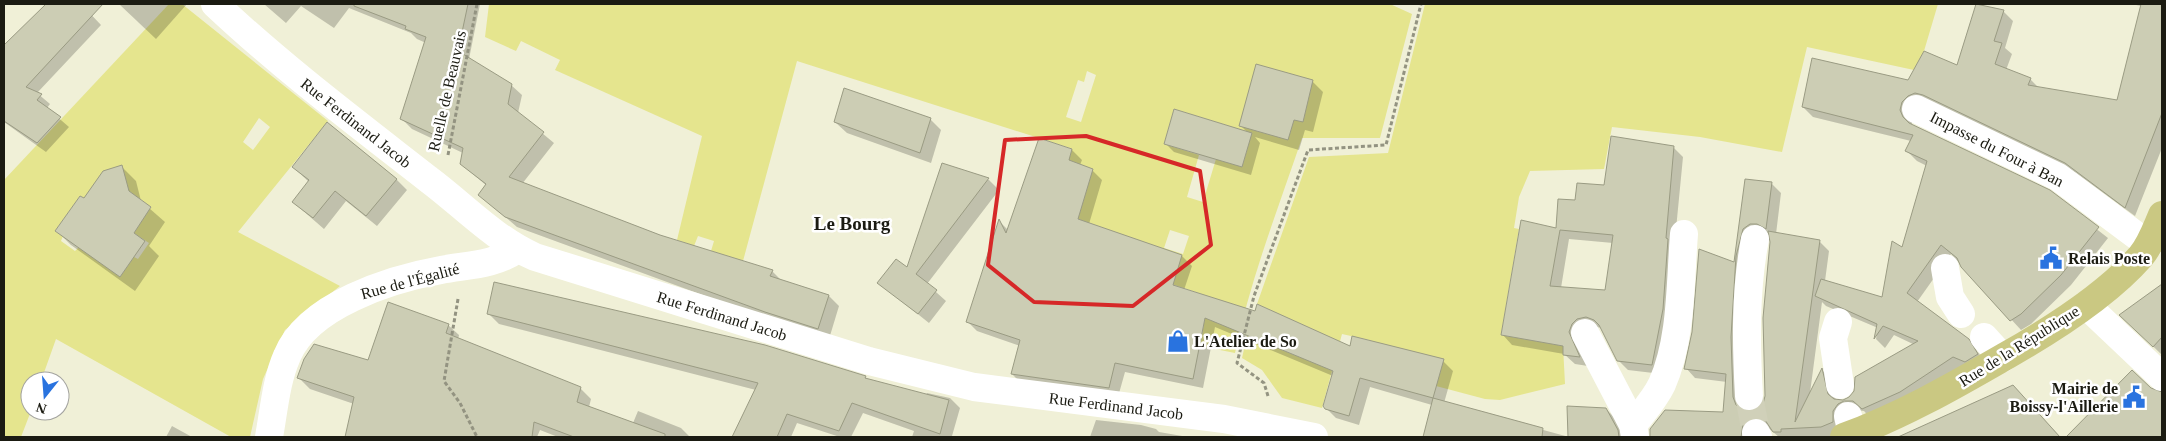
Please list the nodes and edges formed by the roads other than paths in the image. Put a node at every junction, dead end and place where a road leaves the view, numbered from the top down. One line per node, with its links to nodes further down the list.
1 (214, 4): 7 (street, Rue Ferdinand Jacob)
2 (1916, 109): 6 (street, Impasse du Four à Ban)
3 (2162, 215): 6 (main road, Rue de la République)
4 (1684, 234): 19 (street)
5 (1755, 239): 17 (street)
6 (2148, 245): 9 (main road, Rue de la République)
7 (517, 249): 20 (street, Rue de l'Égalité); 21 (street, Rue Ferdinand Jacob)
8 (1945, 268): 10 (street)
9 (2086, 305): 14 (main road, Rue de la République); 15 (street)
10 (1962, 314)
11 (1838, 322): 16 (street)
12 (1586, 333): 19 (street)
13 (1984, 337): 14 (street)
14 (2003, 358): 18 (main road, Rue de la République)
15 (2162, 377)
16 (1840, 385)
17 (1749, 396)
18 (1848, 429)
19 (1634, 431)
20 (269, 437)
21 (1314, 437)

